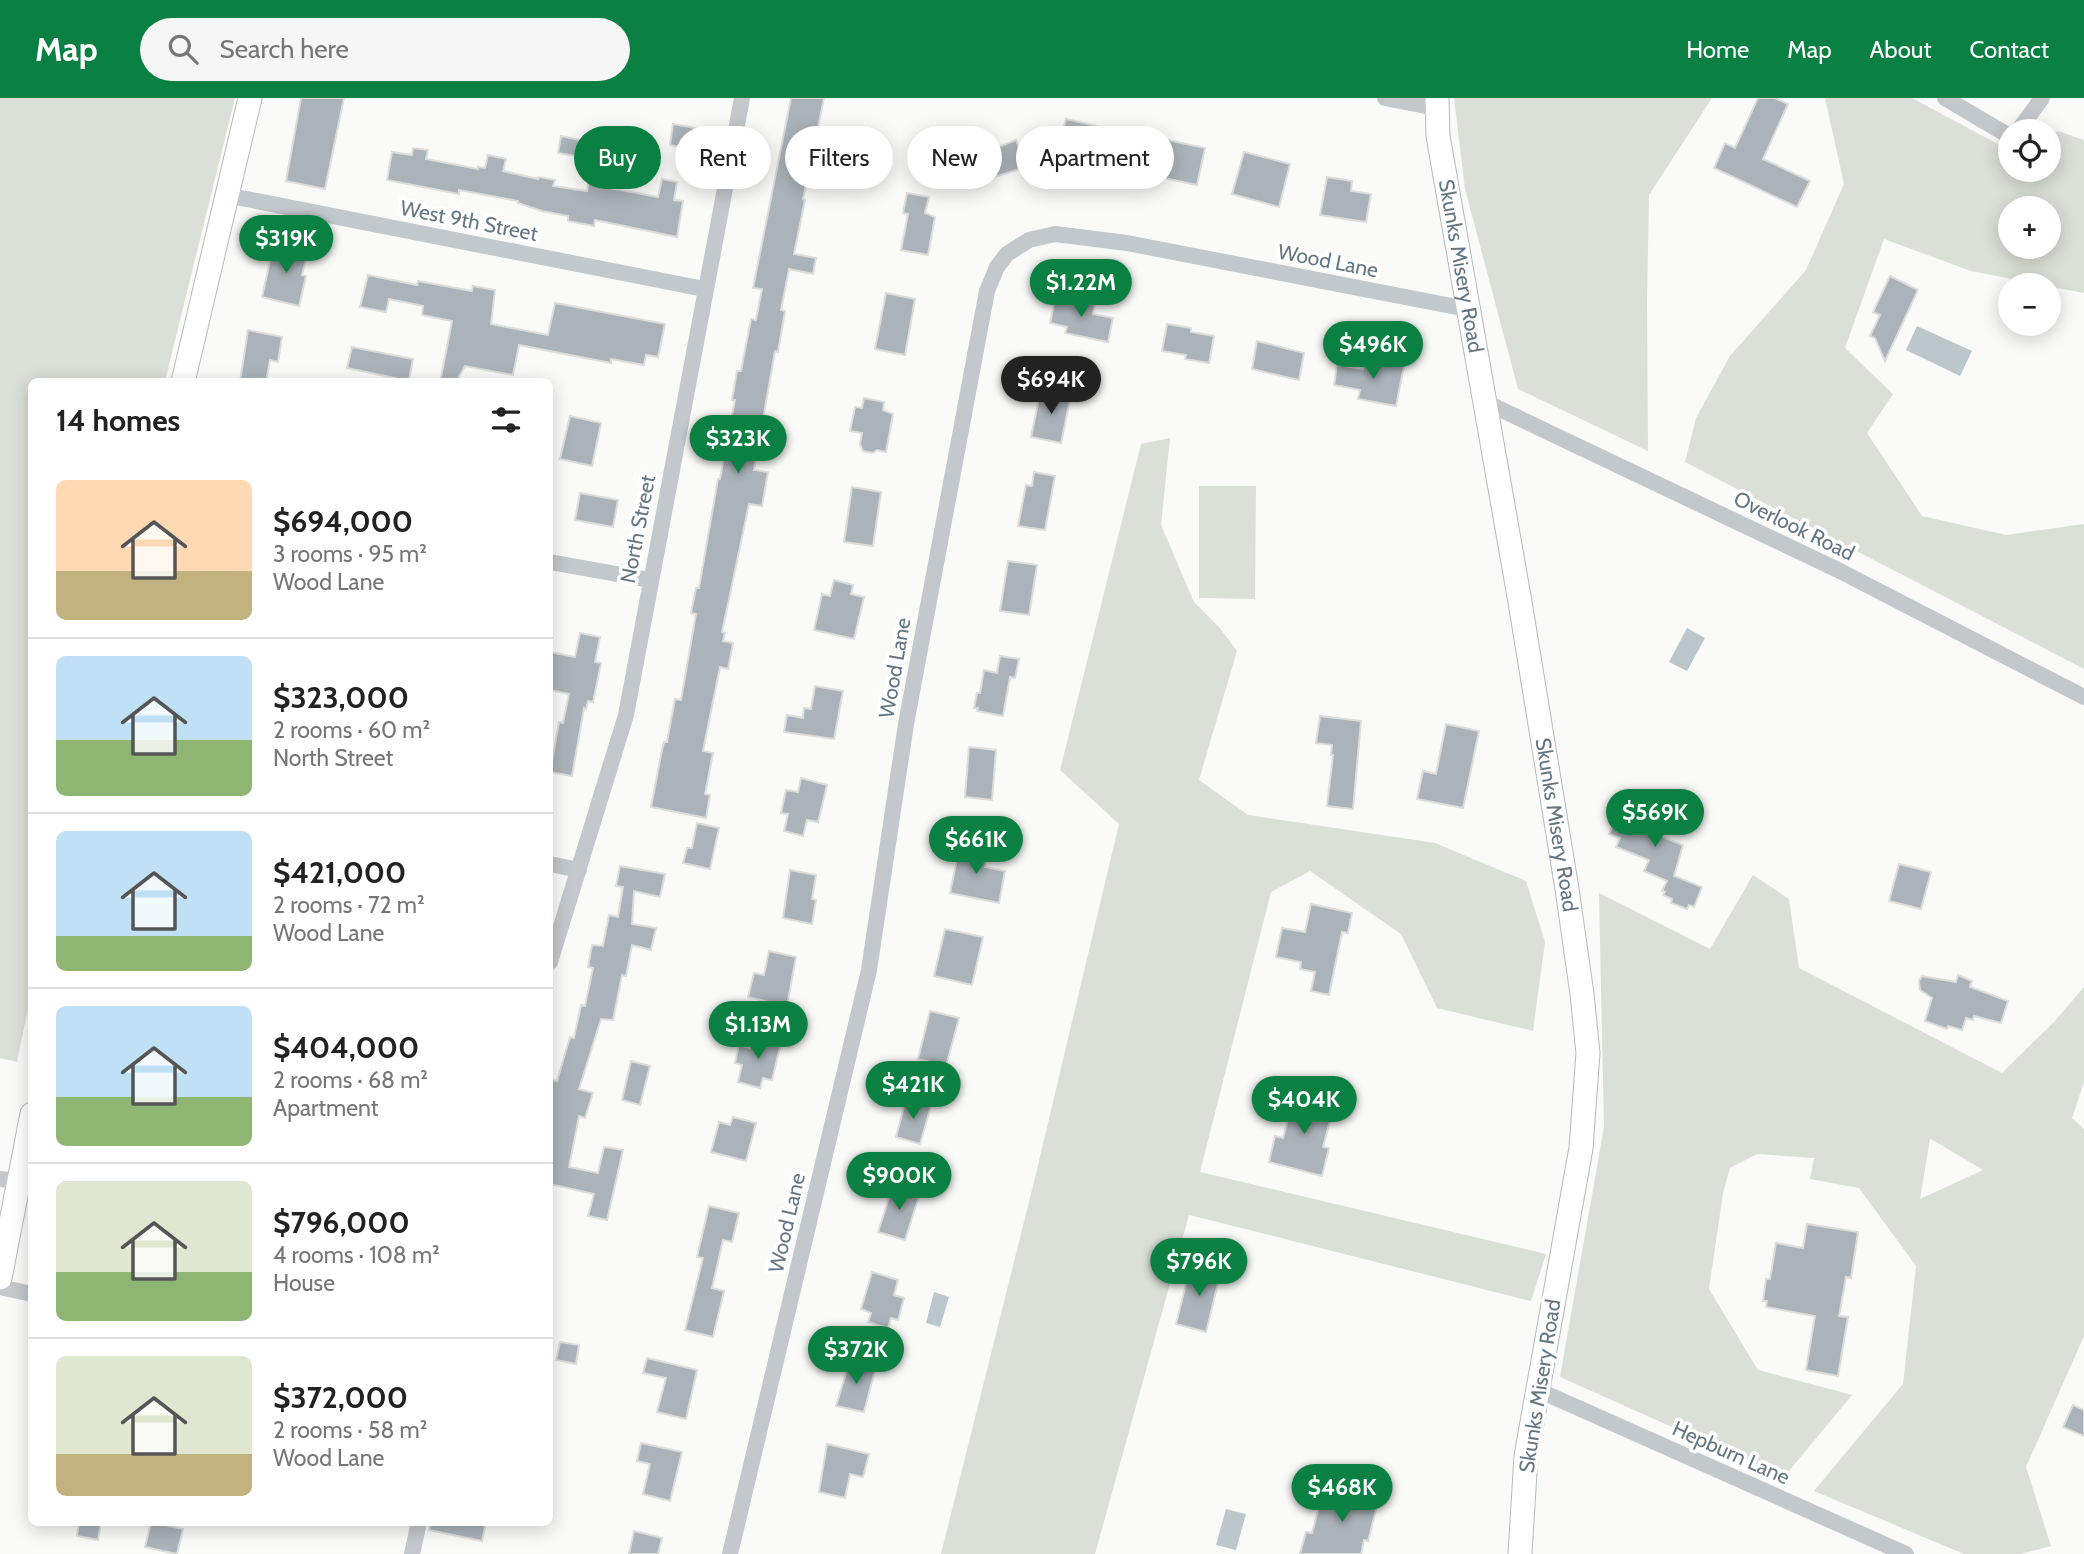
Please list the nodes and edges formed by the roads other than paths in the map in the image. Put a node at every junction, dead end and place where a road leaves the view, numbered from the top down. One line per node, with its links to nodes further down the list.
1 (250, 98): 9 (main road)
2 (742, 98): 10 (street, North Street)
3 (1385, 98): 6 (street)
4 (1945, 98): 8 (street)
5 (2042, 98): 7 (street)
6 (1437, 103): 11 (main road, Skunks Misery Road)
7 (2027, 119)
8 (1998, 129)
9 (226, 195): 10 (street, West 9th Street); 12 (main road)
10 (704, 289): 15 (street, North Street)
11 (1467, 309): 13 (main road, Skunks Misery Road); 28 (street, Wood Lane)
12 (184, 378)
13 (1483, 401): 16 (street, Overlook Road); 25 (main road, Skunks Misery Road)
14 (553, 563): 15 (street)
15 (650, 580): 18 (street, North Street)
16 (2084, 696)
17 (553, 865): 18 (street)
18 (579, 870): 19 (street, North Street)
19 (553, 952)
20 (28, 1126): 21 (main road)
21 (10, 1180): 22 (main road)
22 (0, 1278)
23 (0, 1287): 24 (street)
24 (28, 1293)
25 (1538, 1390): 29 (main road, Skunks Misery Road); 30 (street, Hepburn Lane)
26 (418, 1526): 27 (street)
27 (412, 1554)
28 (730, 1554)
29 (1520, 1554)
30 (1906, 1554)

